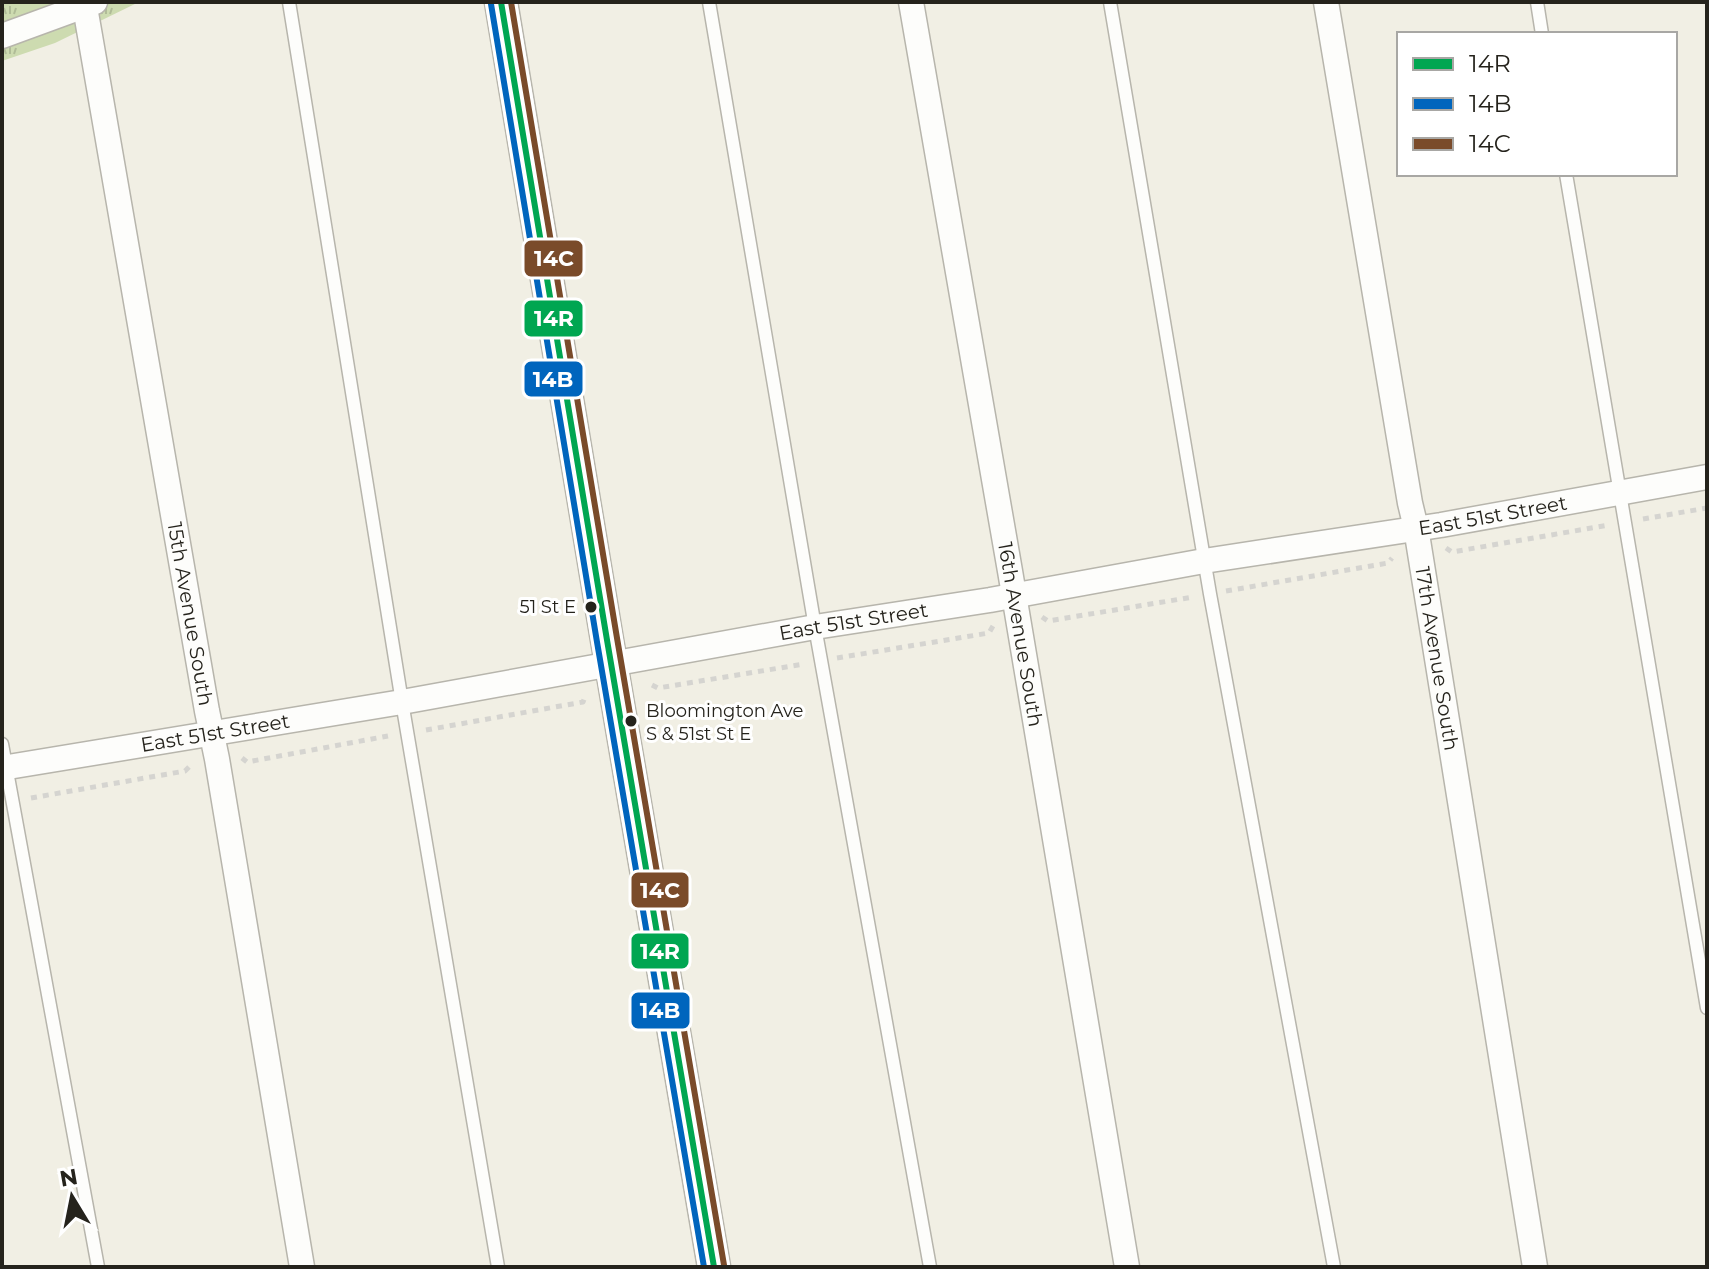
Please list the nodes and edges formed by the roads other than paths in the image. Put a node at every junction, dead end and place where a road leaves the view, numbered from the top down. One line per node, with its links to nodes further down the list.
1 (289, 2): 19 (lane)
2 (501, 2): 18 (street)
3 (709, 2): 17 (lane)
4 (911, 2): 16 (street, 16th Avenue South)
5 (1110, 2): 15 (lane)
6 (1326, 2): 14 (street, 17th Avenue South)
7 (1537, 2): 9 (lane)
8 (90, 4): 10 (street); 20 (street, 15th Avenue South)
9 (1542, 32)
10 (2, 36)
11 (1566, 176): 13 (lane)
12 (1707, 477): 13 (street, East 51st Street)
13 (1620, 492): 14 (street, East 51st Street); 22 (lane)
14 (1416, 528): 15 (street, East 51st Street); 30 (street, 17th Avenue South)
15 (1204, 561): 16 (street, East 51st Street); 29 (lane)
16 (1014, 595): 17 (street, East 51st Street); 28 (street, 16th Avenue South)
17 (815, 627): 18 (street, East 51st Street); 27 (lane)
18 (611, 665): 19 (street, East 51st Street); 26 (street)
19 (402, 702): 20 (street, East 51st Street); 25 (lane)
20 (213, 733): 21 (street, East 51st Street); 24 (street, 15th Avenue South)
21 (3, 760): 23 (lane)
22 (1707, 1008)
23 (98, 1267)
24 (302, 1267)
25 (498, 1267)
26 (714, 1267)
27 (930, 1267)
28 (1127, 1267)
29 (1334, 1267)
30 (1535, 1267)

